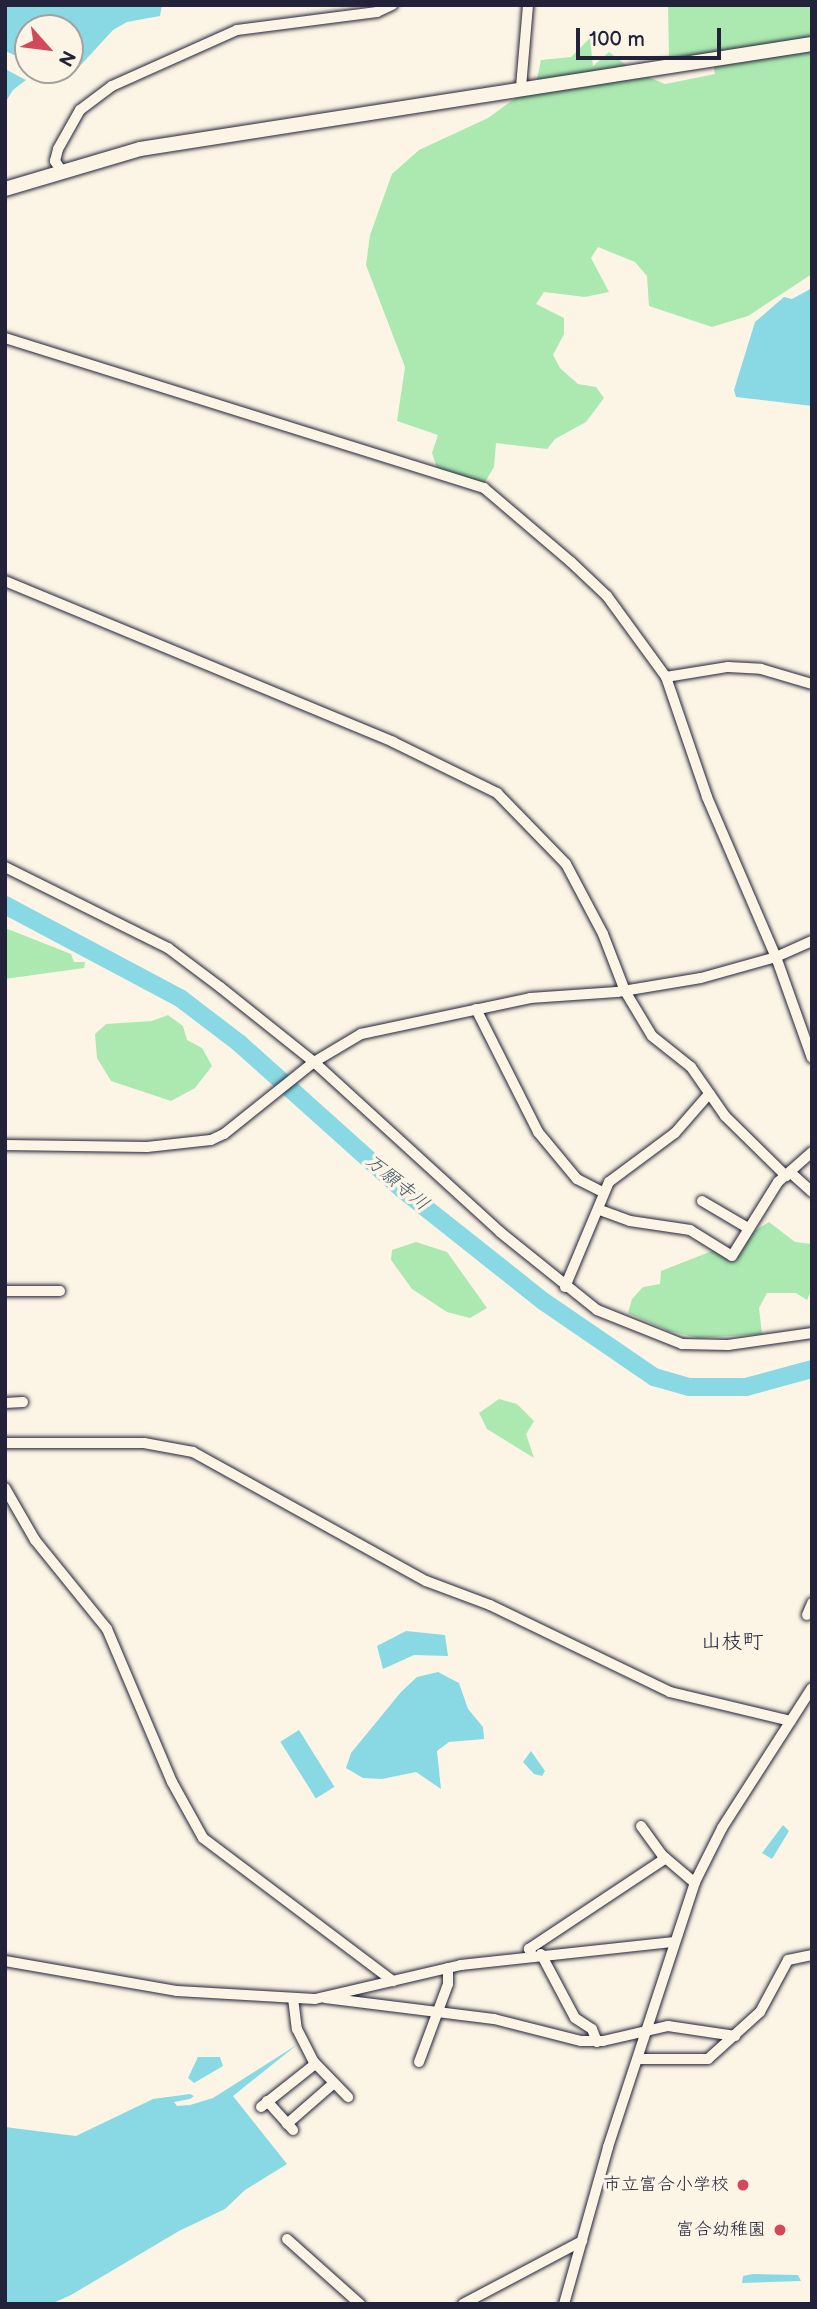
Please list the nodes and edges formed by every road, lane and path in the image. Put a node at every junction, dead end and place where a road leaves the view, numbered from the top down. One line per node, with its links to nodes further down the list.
1 (392, 5): 5 (street)
2 (528, 5): 4 (street)
3 (812, 44): 4 (street)
4 (522, 87): 5 (street)
5 (61, 170): 6 (street)
6 (5, 189)
7 (5, 338): 9 (street)
8 (5, 581): 14 (street)
9 (666, 677): 10 (street); 13 (street)
10 (812, 684)
11 (5, 867): 17 (street)
12 (812, 941): 13 (street)
13 (776, 957): 14 (street); 16 (street)
14 (625, 991): 15 (street); 18 (street)
15 (476, 1009): 17 (street); 23 (street)
16 (812, 1058)
17 (312, 1064): 19 (street); 27 (street)
18 (709, 1094): 21 (street); 23 (street)
19 (5, 1144)
20 (812, 1152): 21 (street)
21 (789, 1174): 22 (street); 26 (street)
22 (812, 1192)
23 (604, 1193): 25 (street)
24 (702, 1201): 26 (street)
25 (600, 1210): 26 (street); 27 (street)
26 (748, 1228)
27 (565, 1287): 30 (street)
28 (5, 1292): 29 (street)
29 (60, 1292)
30 (812, 1333)
31 (23, 1402): 32 (street)
32 (5, 1403)
33 (5, 1443): 38 (street)
34 (5, 1488): 47 (street)
35 (812, 1603): 36 (street)
36 (807, 1615)
37 (812, 1688): 38 (street)
38 (791, 1721): 41 (street)
39 (641, 1826): 40 (street)
40 (666, 1858): 41 (street); 43 (street)
41 (695, 1883): 42 (street)
42 (674, 1941): 43 (street); 51 (street)
43 (537, 1954): 46 (street); 53 (street)
44 (812, 1955): 52 (street)
45 (5, 1961): 49 (street)
46 (448, 1968): 47 (street); 50 (street)
47 (393, 1981): 48 (street)
48 (324, 1997): 49 (street); 50 (street)
49 (293, 1998): 56 (street)
50 (438, 2012): 53 (street); 55 (street)
51 (648, 2029): 52 (street); 53 (street); 54 (street)
52 (735, 2036): 54 (street)
53 (597, 2042)
54 (638, 2059): 60 (street)
55 (419, 2062)
56 (315, 2064): 57 (street); 57 (street)
57 (334, 2083): 58 (street)
58 (348, 2097)
59 (287, 2239): 61 (street)
60 (582, 2241): 62 (street); 63 (street)
61 (360, 2304)
62 (463, 2304)
63 (564, 2304)

